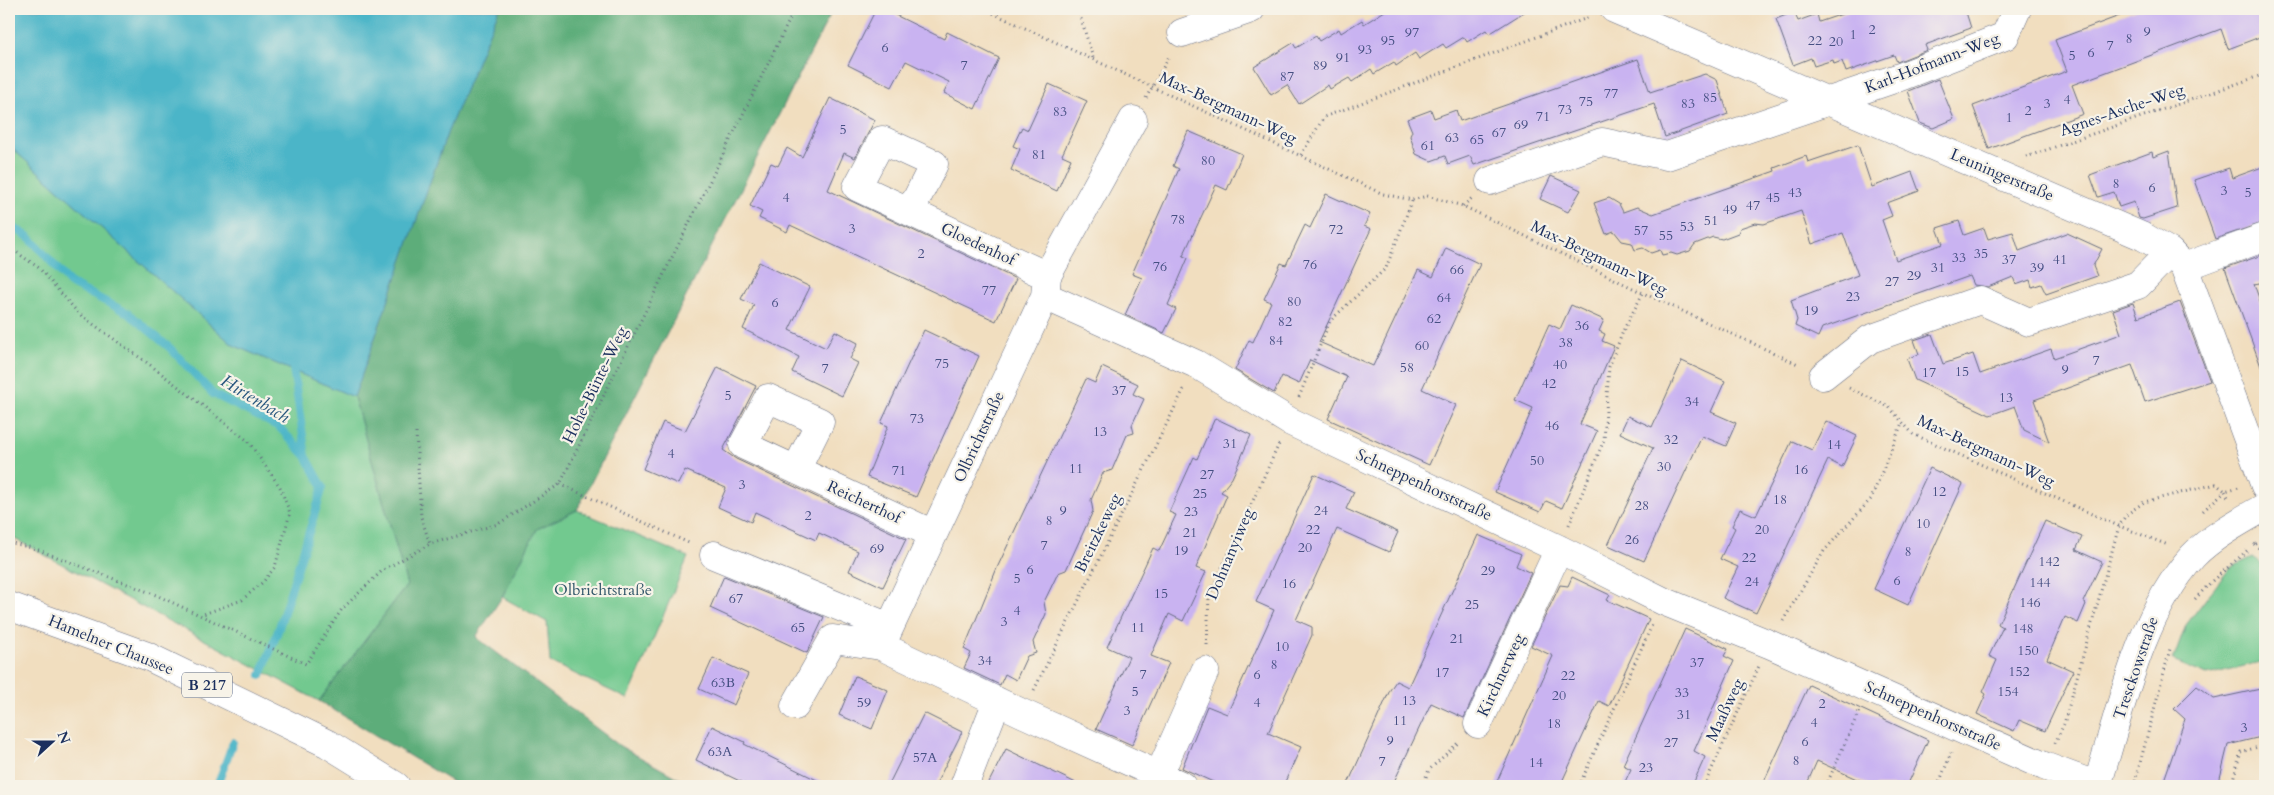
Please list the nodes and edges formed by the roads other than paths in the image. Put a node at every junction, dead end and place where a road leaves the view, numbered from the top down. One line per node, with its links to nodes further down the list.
1 (1251, 9): 4 (street)
2 (2017, 9): 5 (street, Karl-Hofmann-Weg)
3 (1604, 12): 5 (street, Leuningerstraße)
4 (1182, 32)
5 (1832, 100): 7 (street); 10 (street, Leuningerstraße)
6 (1133, 120): 11 (street, Olbrichtstraße)
7 (1490, 181)
8 (910, 212): 11 (street, Gloedenhof)
9 (2265, 237): 10 (street)
10 (2177, 260): 12 (street); 14 (street)
11 (1046, 286): 16 (street, Olbrichtstraße); 17 (street, Schneppenhorststraße)
12 (1824, 376)
13 (796, 470): 16 (street, Reicherthof)
14 (2264, 483)
15 (2265, 507): 28 (street, Tresckowstraße)
16 (934, 534): 20 (street, Olbrichtstraße)
17 (1559, 549): 24 (street, Kirchnerweg); 28 (street, Schneppenhorststraße)
18 (714, 554): 20 (street)
19 (9, 606): 26 (street, Hamelner Chaussee / B 217)
20 (885, 636): 22 (street); 23 (street)
21 (1205, 670): 25 (street)
22 (997, 701): 25 (street); 27 (street)
23 (795, 706)
24 (1478, 724)
25 (1168, 782)
26 (396, 786)
27 (964, 786)
28 (2097, 786)

